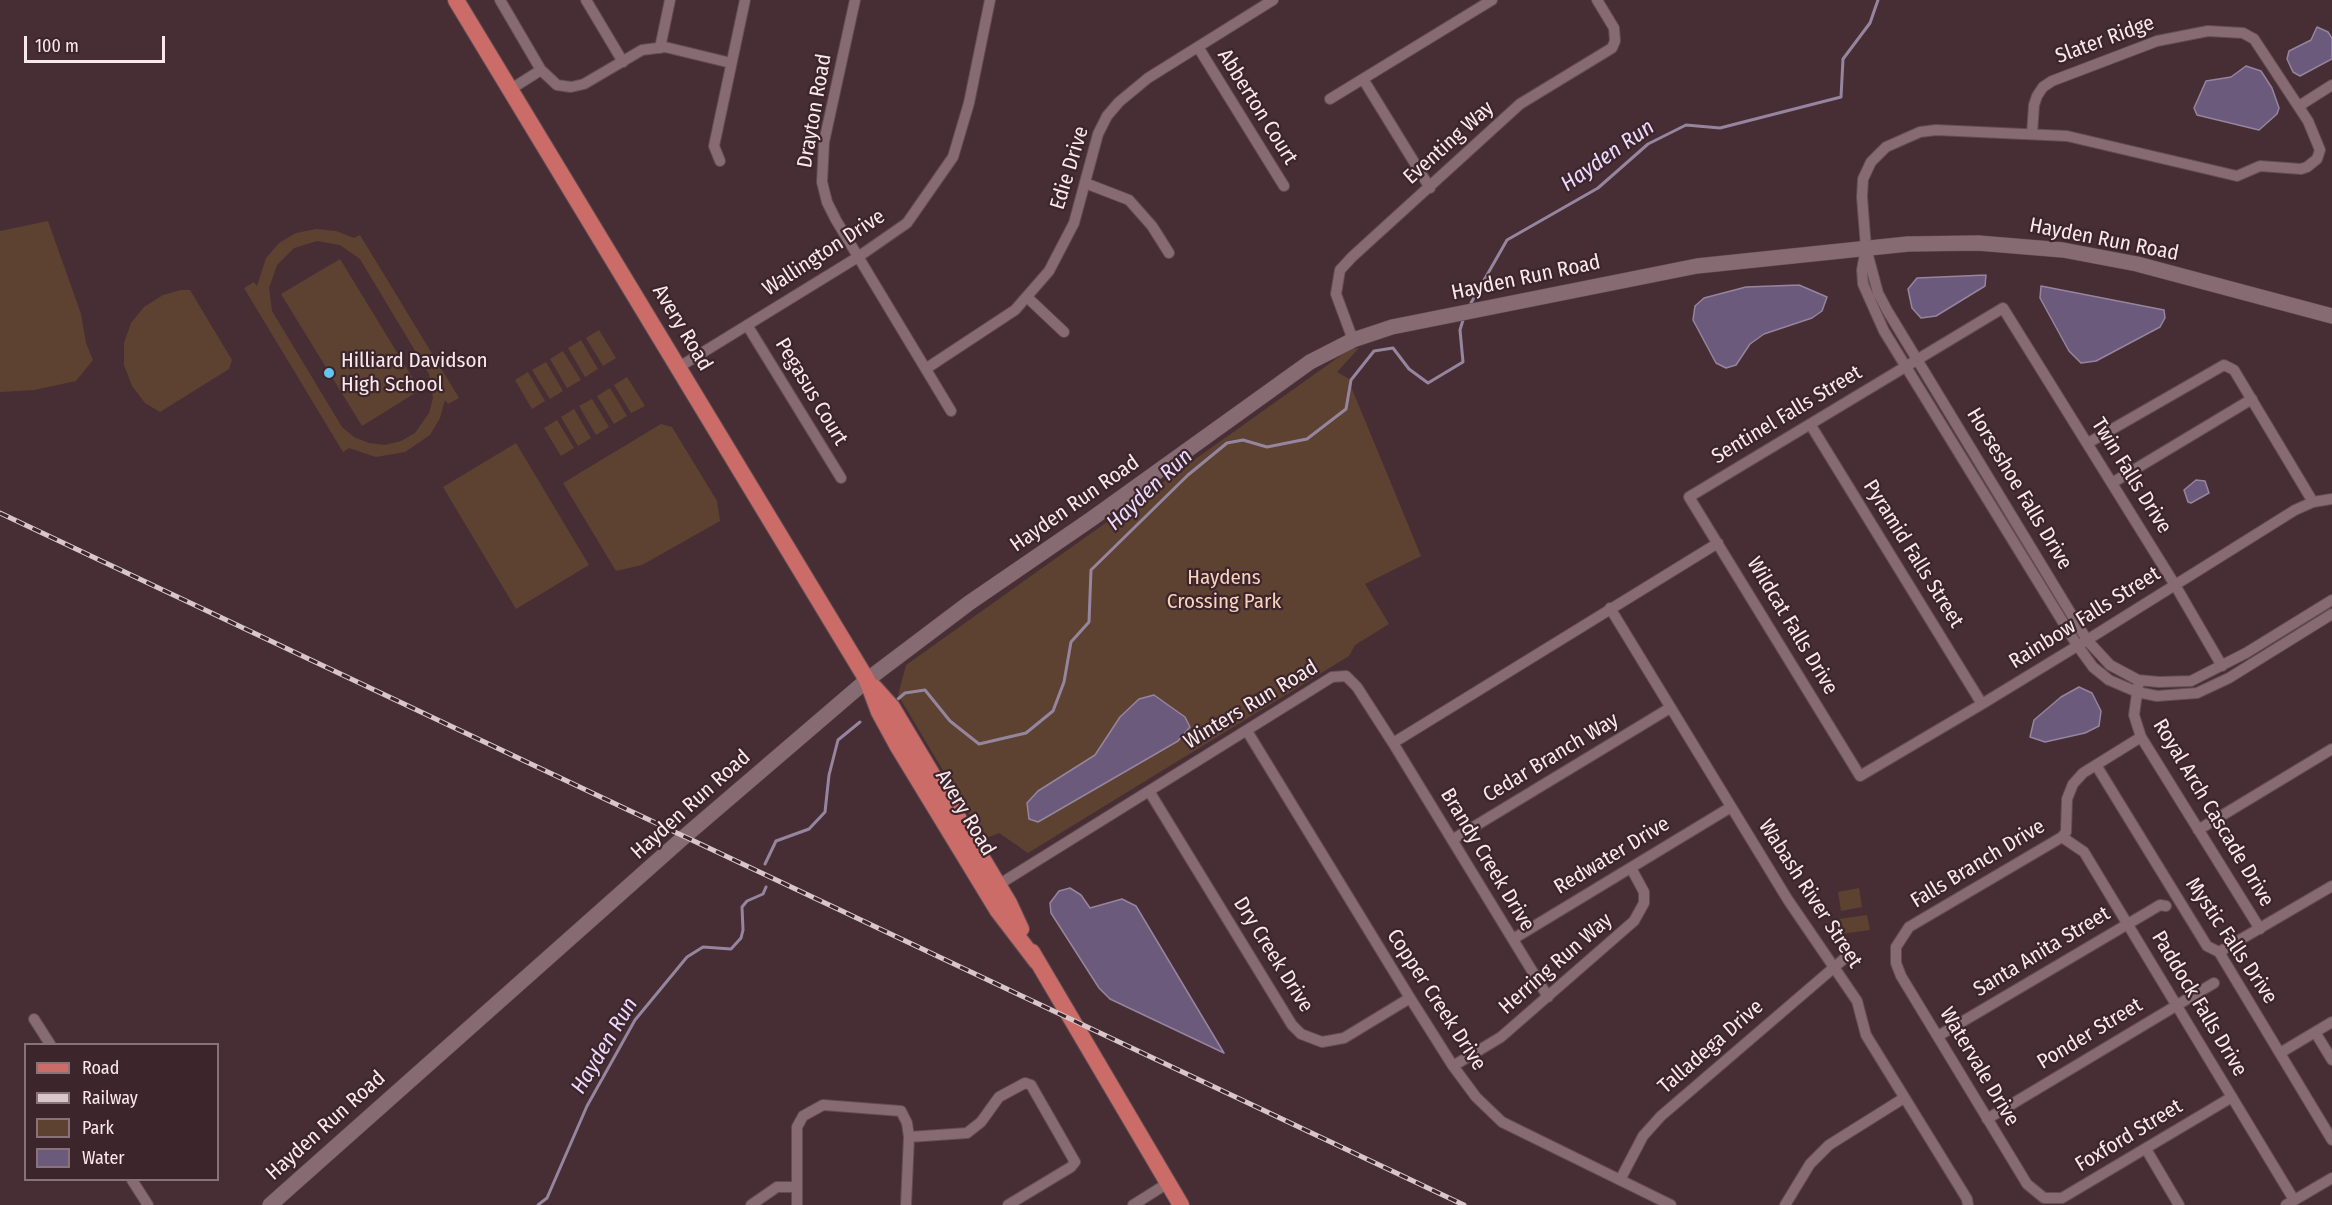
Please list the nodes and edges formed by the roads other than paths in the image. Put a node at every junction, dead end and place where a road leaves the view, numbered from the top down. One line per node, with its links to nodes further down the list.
1 (456, 0): 18 (main road, Avery Road)
2 (500, 0): 15 (street)
3 (586, 0): 13 (street)
4 (670, 0): 12 (street)
5 (745, 0): 14 (street)
6 (855, 0): 28 (street, Drayton Road)
7 (990, 0): 28 (street, Wallington Drive)
8 (1273, 0): 11 (street, Edie Drive)
9 (1492, 0): 16 (street)
10 (1597, 0): 25 (street, Eventing Way)
11 (1198, 47): 23 (street, Edie Drive); 24 (street, Abberton Court)
12 (660, 48): 13 (street); 14 (street)
13 (622, 62): 15 (street)
14 (731, 63): 22 (street)
15 (541, 70): 18 (street)
16 (1363, 79): 19 (street); 25 (street)
17 (2332, 85): 20 (street)
18 (511, 90): 37 (main road, Avery Road)
19 (1330, 99)
20 (2299, 106): 21 (street, Slater Ridge); 21 (street, Slater Ridge)
21 (2032, 134): 26 (street, Slater Ridge)
22 (720, 161)
23 (1085, 183): 27 (street); 29 (street, Edie Drive)
24 (1284, 186)
25 (1430, 188): 34 (street, Eventing Way)
26 (1866, 248): 31 (main road, Hayden Run Road); 34 (main road, Hayden Run Road); 35 (street, Horseshoe Falls Drive); 36 (street, Horseshoe Falls Drive)
27 (1169, 253)
28 (858, 257): 32 (street, Wallington Drive); 38 (street, Drayton Road)
29 (1028, 298): 33 (street); 38 (street, Edie Drive)
30 (2003, 308): 35 (street, Sentinel Falls Street); 42 (street, Twin Falls Drive)
31 (2332, 316)
32 (747, 325): 37 (street, Wallington Drive); 43 (street, Pegasus Court)
33 (1064, 332)
34 (1353, 340): 56 (main road, Hayden Run Road)
35 (1916, 359): 36 (street, Sentinel Falls Street); 53 (street, Horseshoe Falls Drive)
36 (1905, 366): 41 (street, Sentinel Falls Street); 54 (street, Horseshoe Falls Drive)
37 (679, 367): 56 (main road, Avery Road)
38 (927, 368): 40 (street, Drayton Road)
39 (2252, 399): 42 (street); 44 (street); 47 (street)
40 (951, 411)
41 (1810, 424): 45 (street, Sentinel Falls Street); 59 (street, Pyramid Falls Street)
42 (2088, 443): 44 (street, Twin Falls Drive)
43 (841, 478)
44 (2112, 483): 49 (street, Twin Falls Drive)
45 (1689, 497): 48 (street, Wildcat Falls Drive)
46 (2332, 499): 47 (street, Rainbow Falls Street)
47 (2313, 502): 49 (street, Rainbow Falls Street)
48 (1718, 543): 51 (street); 66 (street, Wildcat Falls Drive)
49 (2175, 585): 53 (street, Rainbow Falls Street); 55 (street, Twin Falls Drive)
50 (2332, 600): 55 (street)
51 (1610, 608): 60 (street, Wabash River Street); 63 (street)
52 (2332, 614): 58 (street)
53 (2087, 640): 54 (street, Rainbow Falls Street); 57 (street, Horseshoe Falls Drive)
54 (2077, 645): 58 (street, Horseshoe Falls Drive); 59 (street, Rainbow Falls Street)
55 (2222, 666): 57 (street)
56 (867, 680): 73 (main road, Avery Road); 82 (main road, Avery Road); 110 (main road, Hayden Run Road)
57 (2138, 680): 58 (street, Royal Arch Cascade Drive)
58 (2137, 693): 62 (street, Royal Arch Cascade Drive)
59 (1982, 704): 66 (street, Rainbow Falls Street)
60 (1670, 708): 68 (street, Wabash River Street); 71 (street, Cedar Branch Way)
61 (1247, 730): 63 (street, Winters Run Road); 67 (street, Winters Run Road); 85 (street, Copper Creek Drive)
62 (2140, 737): 65 (street, Falls Branch Drive); 69 (street, Royal Arch Cascade Drive)
63 (1393, 743): 71 (street, Brandy Creek Drive)
64 (2332, 749): 69 (street)
65 (2096, 765): 70 (street, Falls Branch Drive); 80 (street, Mystic Falls Drive)
66 (1860, 776)
67 (1149, 791): 73 (street, Winters Run Road); 85 (street, Dry Creek Drive)
68 (1731, 807): 72 (street, Redwater Drive); 83 (street, Wabash River Street)
69 (2198, 830): 77 (street, Royal Arch Cascade Drive)
70 (2062, 837): 76 (street, Paddock Falls Drive); 79 (street, Falls Branch Drive)
71 (1452, 840): 78 (street, Brandy Creek Drive)
72 (1630, 868): 78 (street, Redwater Drive); 86 (street, Herring Run Way)
73 (998, 885): 82 (main road, Avery Road)
74 (2332, 886): 77 (street)
75 (2166, 906): 76 (street, Santa Anita Street)
76 (2128, 923): 87 (street, Paddock Falls Drive); 91 (street, Santa Anita Street)
77 (2260, 929): 80 (street)
78 (1513, 939): 86 (street, Brandy Creek Drive)
79 (1896, 947): 91 (street, Watervale Drive)
80 (2219, 952): 93 (street, Mystic Falls Drive)
81 (1845, 958): 83 (street, Talladega Drive)
82 (1037, 962): 105 (main road, Avery Road)
83 (1835, 966): 97 (street, Wabash River Street); 103 (street, Talladega Drive)
84 (2214, 983): 87 (street, Ponder Street)
85 (1410, 998): 95 (street, Copper Creek Drive)
86 (1548, 998): 95 (street, Herring Run Way)
87 (2177, 1005): 96 (street, Paddock Falls Drive); 98 (street, Ponder Street)
88 (34, 1019): 92 (street)
89 (2332, 1022): 90 (street)
90 (2315, 1032): 93 (street); 94 (street)
91 (1938, 1036): 98 (street, Watervale Drive)
92 (49, 1043)
93 (2280, 1053): 100 (street, Mystic Falls Drive)
94 (2332, 1060)
95 (1453, 1066): 103 (street, Copper Creek Drive)
96 (2232, 1097): 101 (street, Foxford Street); 108 (street, Paddock Falls Drive)
97 (1904, 1098): 118 (street); 119 (street, Wabash River Street)
98 (1987, 1119): 107 (street, Watervale Drive)
99 (909, 1137): 106 (street); 113 (street); 114 (street)
100 (2332, 1140)
101 (2146, 1149): 107 (street, Foxford Street); 120 (street)
102 (2332, 1178): 108 (street)
103 (1620, 1180): 117 (street, Copper Creek Drive)
104 (133, 1181): 109 (street)
105 (1168, 1183): 115 (street); 116 (main road, Avery Road)
106 (797, 1187): 111 (street); 112 (street)
107 (2044, 1198)
108 (2290, 1203)
109 (148, 1205)
110 (270, 1205)
111 (751, 1205)
112 (797, 1205)
113 (906, 1205)
114 (1008, 1205)
115 (1133, 1205)
116 (1181, 1205)
117 (1671, 1205)
118 (1785, 1205)
119 (1968, 1205)
120 (2179, 1205)

